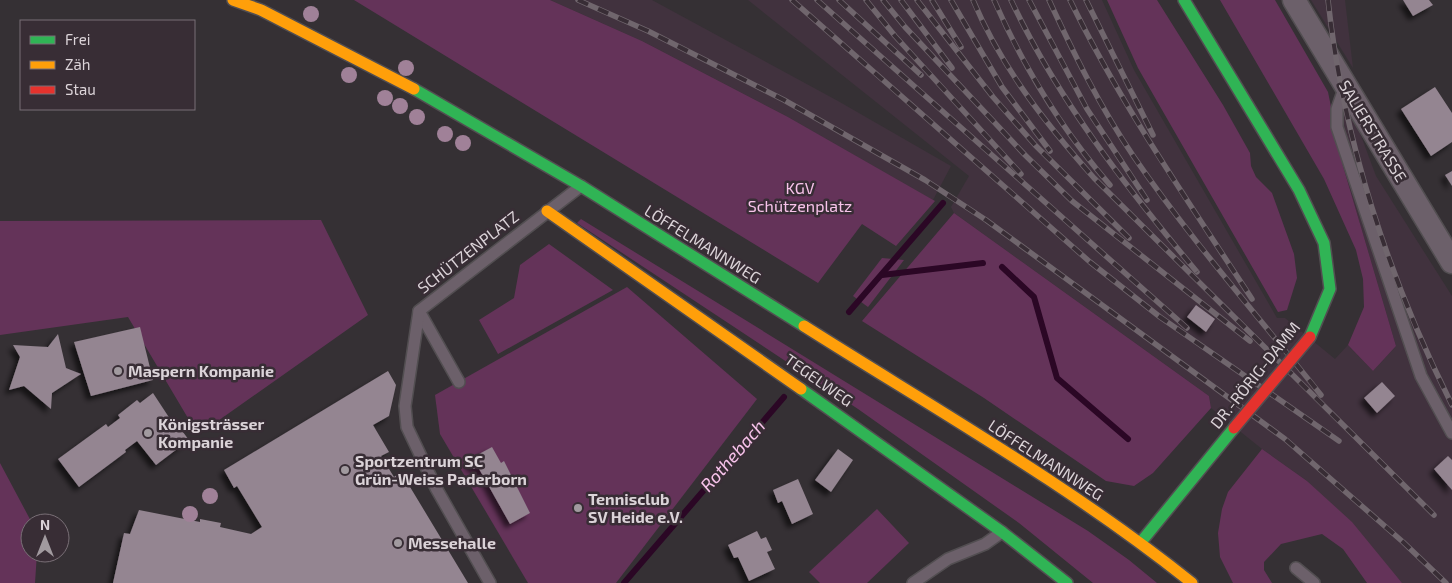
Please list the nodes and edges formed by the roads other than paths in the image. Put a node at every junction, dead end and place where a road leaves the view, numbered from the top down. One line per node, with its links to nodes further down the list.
1 (233, 0): 5 (street, LÖFFELMANNWEG)
2 (1184, 0): 12 (street, DR.-RÖRIG-DAMM, bridge)
3 (1294, 0): 4 (street, SALIERSTRASSE)
4 (1345, 86): 7 (street, SALIERSTRASSE); 10 (lane)
5 (581, 186): 6 (lane, SCHÜTZENPLATZ); 12 (street, LÖFFELMANNWEG)
6 (547, 211): 8 (lane, SCHÜTZENPLATZ); 11 (street, TEGELWEG)
7 (1452, 262)
8 (419, 311): 9 (lane); 14 (lane, SCHÜTZENPLATZ)
9 (459, 382)
10 (1452, 434)
11 (1002, 532): 15 (lane); 16 (street, TEGELWEG)
12 (1141, 542): 17 (street, LÖFFELMANNWEG)
13 (1296, 568): 18 (lane)
14 (490, 583)
15 (913, 583)
16 (1067, 583)
17 (1192, 583)
18 (1314, 583)

